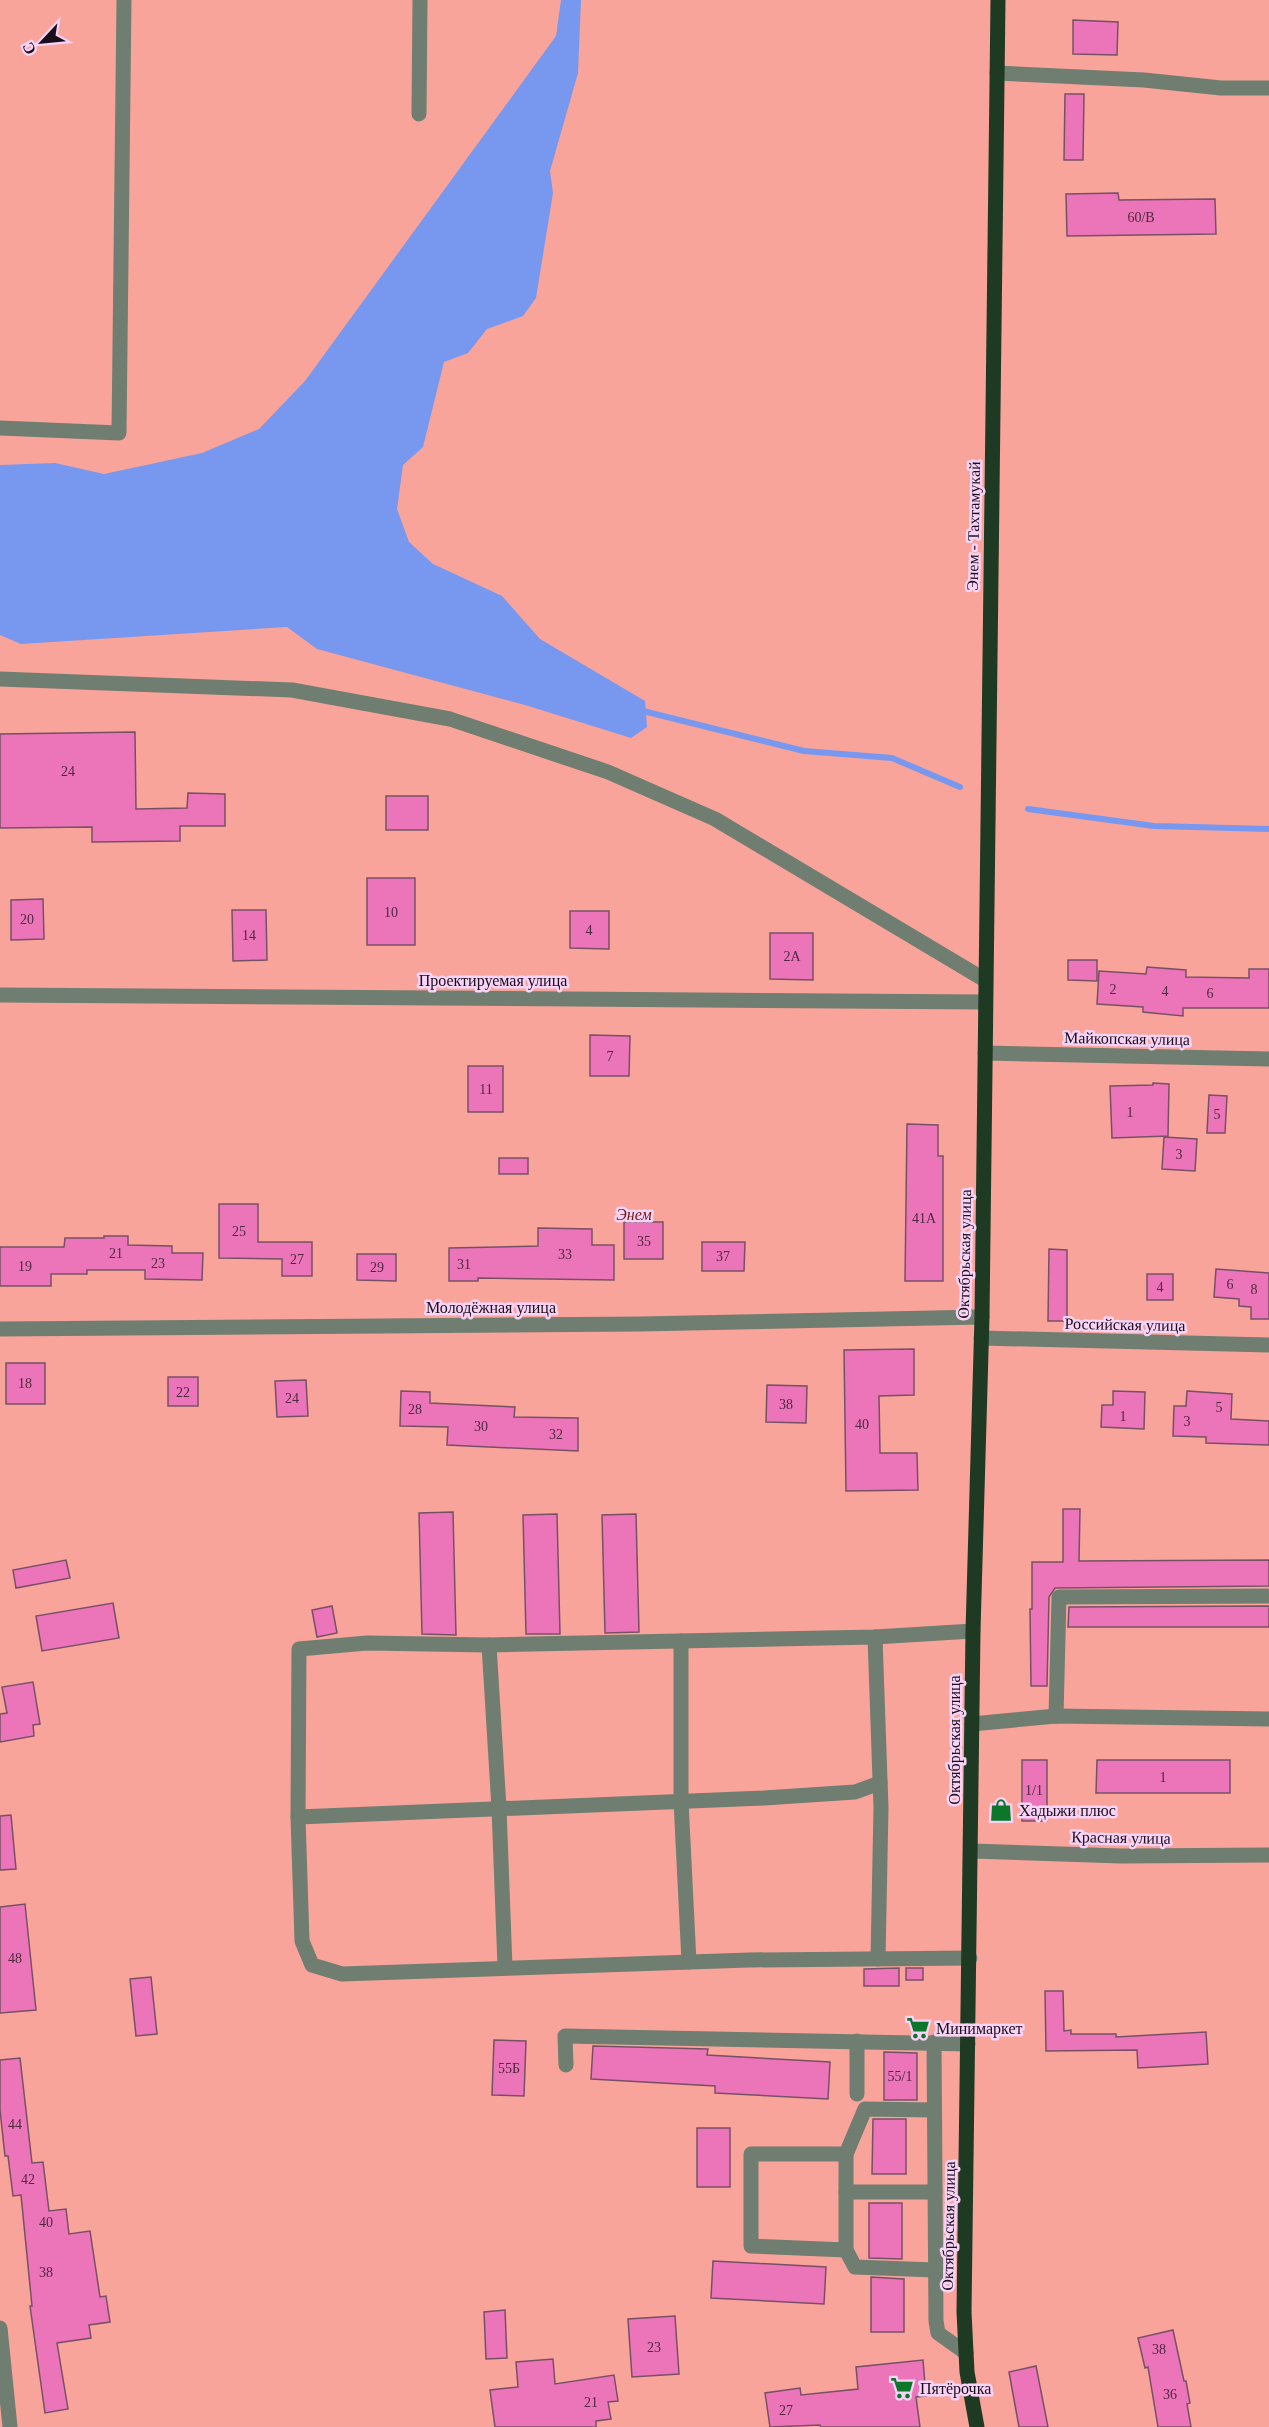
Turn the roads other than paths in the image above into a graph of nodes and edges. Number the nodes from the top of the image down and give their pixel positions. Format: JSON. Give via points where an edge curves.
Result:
{"nodes":[{"id":1,"x":124,"y":0,"type":"edge"},
{"id":2,"x":420,"y":0,"type":"edge"},
{"id":3,"x":998,"y":0,"type":"edge"},
{"id":4,"x":997,"y":73,"type":"junction"},
{"id":5,"x":1269,"y":88,"type":"edge"},
{"id":6,"x":418,"y":114,"type":"dead end"},
{"id":7,"x":0,"y":428,"type":"edge"},
{"id":8,"x":0,"y":679,"type":"edge"},
{"id":9,"x":985,"y":980,"type":"junction"},
{"id":10,"x":0,"y":995,"type":"edge"},
{"id":11,"x":985,"y":1002,"type":"junction"},
{"id":12,"x":985,"y":1053,"type":"junction"},
{"id":13,"x":1269,"y":1059,"type":"edge"},
{"id":14,"x":982,"y":1317,"type":"junction"},
{"id":15,"x":0,"y":1329,"type":"edge"},
{"id":16,"x":981,"y":1338,"type":"junction"},
{"id":17,"x":1269,"y":1345,"type":"edge"},
{"id":18,"x":1269,"y":1596,"type":"edge"},
{"id":19,"x":973,"y":1631,"type":"junction"},
{"id":20,"x":875,"y":1637,"type":"junction"},
{"id":21,"x":681,"y":1641,"type":"junction"},
{"id":22,"x":489,"y":1645,"type":"junction"},
{"id":23,"x":1056,"y":1716,"type":"junction"},
{"id":24,"x":1269,"y":1719,"type":"edge"},
{"id":25,"x":972,"y":1724,"type":"junction"},
{"id":26,"x":880,"y":1784,"type":"junction"},
{"id":27,"x":681,"y":1801,"type":"junction"},
{"id":28,"x":499,"y":1808,"type":"junction"},
{"id":29,"x":298,"y":1817,"type":"junction"},
{"id":30,"x":972,"y":1851,"type":"junction"},
{"id":31,"x":1269,"y":1855,"type":"edge"},
{"id":32,"x":970,"y":1958,"type":"junction"},
{"id":33,"x":878,"y":1959,"type":"junction"},
{"id":34,"x":688,"y":1962,"type":"junction"},
{"id":35,"x":505,"y":1967,"type":"junction"},
{"id":36,"x":857,"y":2041,"type":"junction"},
{"id":37,"x":934,"y":2042,"type":"junction"},
{"id":38,"x":968,"y":2044,"type":"junction"},
{"id":39,"x":566,"y":2065,"type":"dead end"},
{"id":40,"x":857,"y":2094,"type":"dead end"},
{"id":41,"x":934,"y":2110,"type":"junction"},
{"id":42,"x":846,"y":2154,"type":"junction"},
{"id":43,"x":846,"y":2192,"type":"junction"},
{"id":44,"x":935,"y":2192,"type":"junction"},
{"id":45,"x":846,"y":2250,"type":"junction"},
{"id":46,"x":935,"y":2270,"type":"junction"},
{"id":47,"x":0,"y":2328,"type":"edge"},
{"id":48,"x":966,"y":2353,"type":"junction"},
{"id":49,"x":10,"y":2427,"type":"edge"},
{"id":50,"x":977,"y":2427,"type":"edge"}],
"edges":[{"from":1,"to":7,"type":"street","via":[[119,433]]},
{"from":2,"to":6,"type":"street"},
{"from":3,"to":4,"type":"main road","name":"Энем - Тахтамукай"},
{"from":4,"to":5,"type":"street"},
{"from":4,"to":9,"type":"main road","name":"Энем - Тахтамукай"},
{"from":8,"to":9,"type":"street","via":[[292,690],[450,719],[608,772],[715,819]]},
{"from":9,"to":11,"type":"main road","name":"Энем - Тахтамукай"},
{"from":10,"to":11,"type":"street","name":"Проектируемая улица"},
{"from":11,"to":12,"type":"main road","name":"Энем - Тахтамукай"},
{"from":12,"to":13,"type":"street","name":"Майкопская улица"},
{"from":12,"to":14,"type":"main road","name":"Октябрьская улица"},
{"from":14,"to":15,"type":"street","name":"Молодёжная улица"},
{"from":14,"to":16,"type":"main road","name":"Октябрьская улица"},
{"from":16,"to":17,"type":"street","name":"Российская улица"},
{"from":16,"to":19,"type":"main road","name":"Октябрьская улица"},
{"from":18,"to":23,"type":"street","via":[[1059,1597]]},
{"from":19,"to":20,"type":"street"},
{"from":19,"to":25,"type":"main road","name":"Октябрьская улица"},
{"from":20,"to":21,"type":"street"},
{"from":20,"to":26,"type":"street"},
{"from":21,"to":22,"type":"street"},
{"from":21,"to":27,"type":"street"},
{"from":22,"to":28,"type":"street"},
{"from":22,"to":29,"type":"street","via":[[367,1643],[299,1649]]},
{"from":23,"to":24,"type":"street"},
{"from":23,"to":25,"type":"street"},
{"from":25,"to":30,"type":"main road","name":"Октябрьская улица"},
{"from":26,"to":27,"type":"street","via":[[855,1792]]},
{"from":26,"to":33,"type":"street"},
{"from":27,"to":28,"type":"street"},
{"from":27,"to":34,"type":"street"},
{"from":28,"to":29,"type":"street"},
{"from":28,"to":35,"type":"street"},
{"from":29,"to":35,"type":"street","via":[[302,1941],[312,1965],[342,1974]]},
{"from":30,"to":31,"type":"street","name":"Красная улица"},
{"from":30,"to":32,"type":"main road","name":"Октябрьская улица"},
{"from":32,"to":33,"type":"street"},
{"from":32,"to":38,"type":"main road","name":"Октябрьская улица"},
{"from":33,"to":34,"type":"street"},
{"from":34,"to":35,"type":"street"},
{"from":36,"to":37,"type":"street"},
{"from":36,"to":39,"type":"street","via":[[565,2036]]},
{"from":36,"to":40,"type":"street"},
{"from":37,"to":38,"type":"street"},
{"from":37,"to":41,"type":"street"},
{"from":38,"to":48,"type":"main road","name":"Октябрьская улица"},
{"from":41,"to":42,"type":"street","via":[[865,2109]]},
{"from":41,"to":44,"type":"street"},
{"from":42,"to":43,"type":"street"},
{"from":42,"to":45,"type":"street","via":[[751,2154],[751,2246]]},
{"from":43,"to":44,"type":"street"},
{"from":43,"to":45,"type":"street"},
{"from":44,"to":46,"type":"street"},
{"from":45,"to":46,"type":"street","via":[[855,2267]]},
{"from":46,"to":48,"type":"street","via":[[938,2333]]},
{"from":47,"to":49,"type":"street"},
{"from":48,"to":50,"type":"main road","name":"Октябрьская улица"}]}
